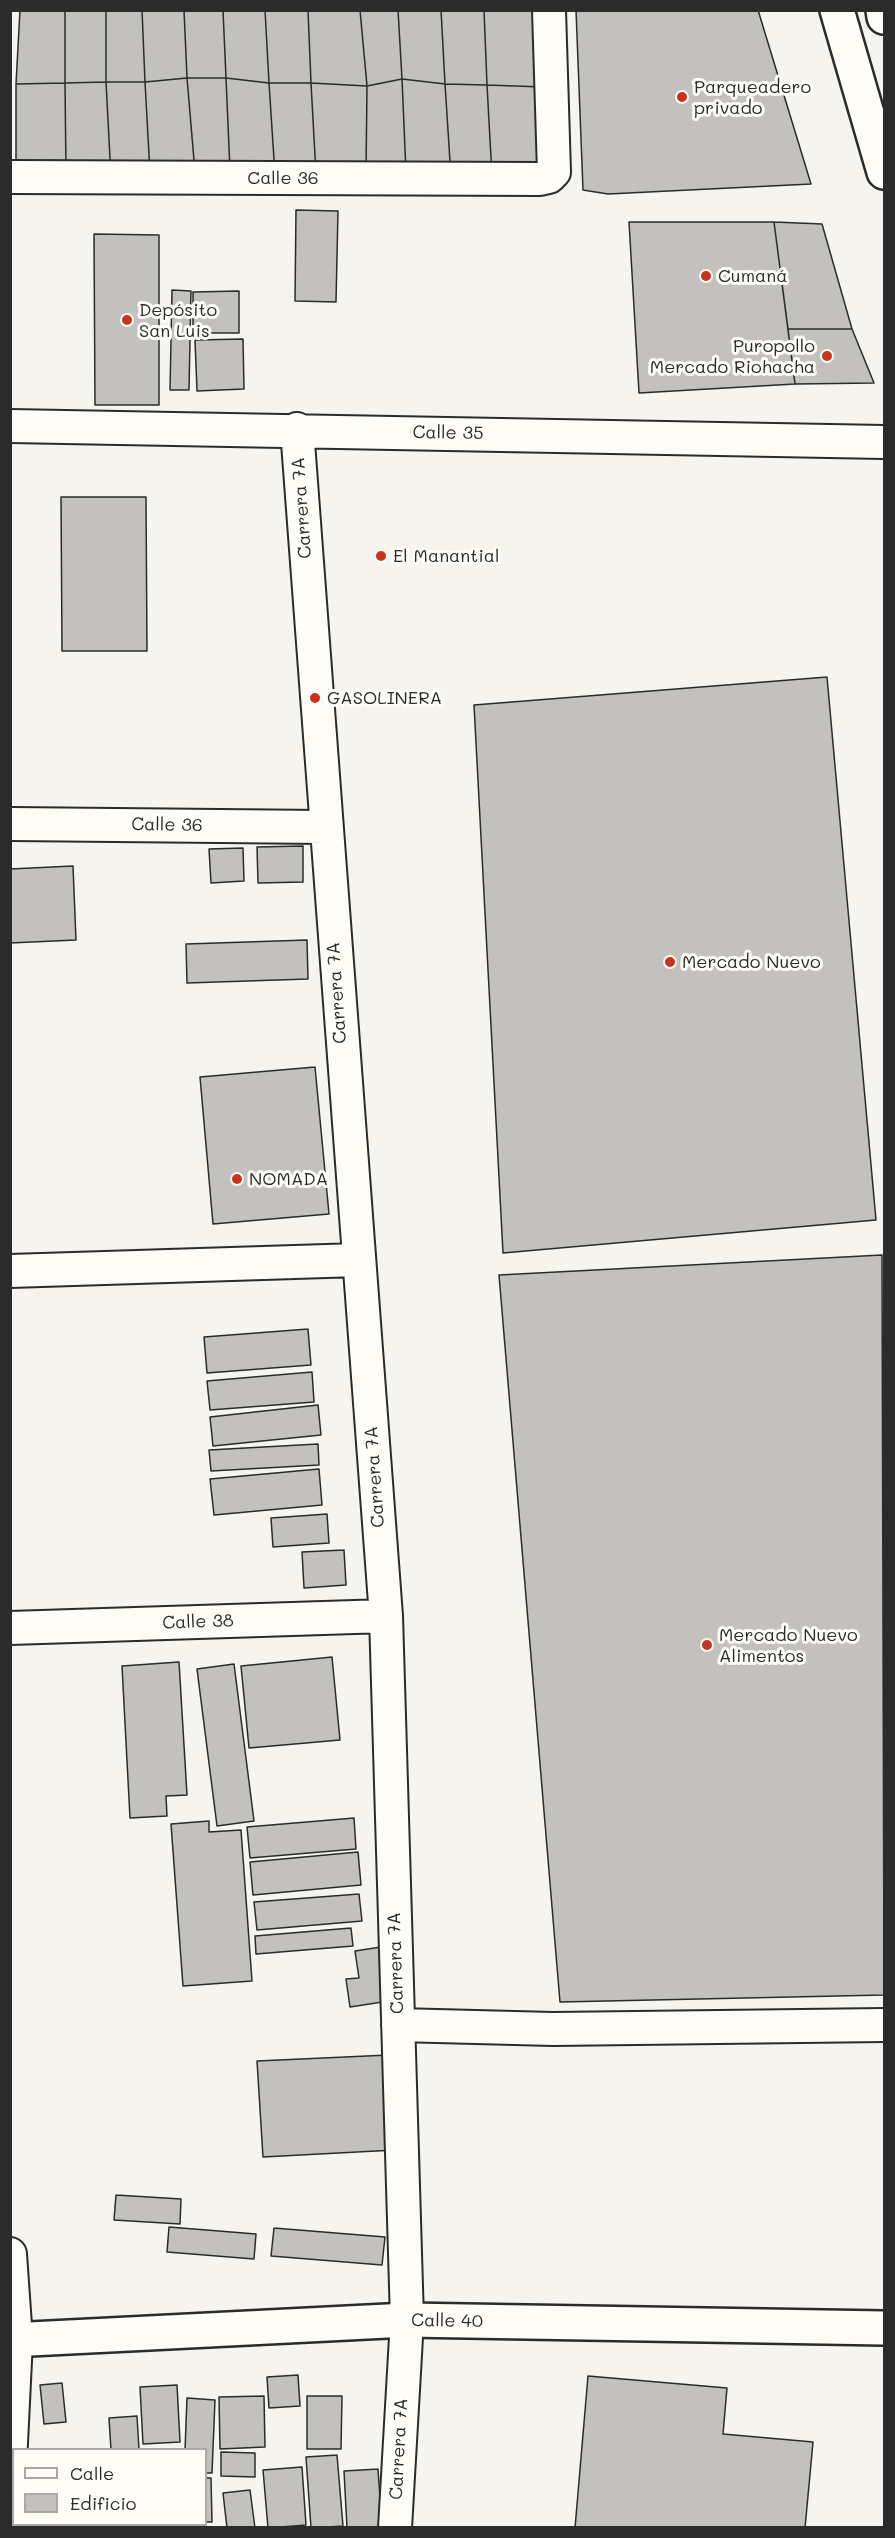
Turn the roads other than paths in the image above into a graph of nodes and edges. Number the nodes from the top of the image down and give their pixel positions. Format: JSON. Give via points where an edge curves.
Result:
{"nodes":[{"id":1,"x":549,"y":10,"type":"edge"},
{"id":2,"x":837,"y":10,"type":"edge"},
{"id":3,"x":883,"y":10,"type":"edge"},
{"id":4,"x":885,"y":17,"type":"edge"},
{"id":5,"x":885,"y":172,"type":"edge"},
{"id":6,"x":10,"y":177,"type":"edge"},
{"id":7,"x":10,"y":426,"type":"edge"},
{"id":8,"x":297,"y":429,"type":"junction"},
{"id":9,"x":885,"y":442,"type":"edge"},
{"id":10,"x":10,"y":824,"type":"edge"},
{"id":11,"x":324,"y":827,"type":"junction"},
{"id":12,"x":358,"y":1260,"type":"junction"},
{"id":13,"x":10,"y":1271,"type":"edge"},
{"id":14,"x":386,"y":1616,"type":"junction"},
{"id":15,"x":10,"y":1628,"type":"edge"},
{"id":16,"x":398,"y":2025,"type":"junction"},
{"id":17,"x":885,"y":2025,"type":"edge"},
{"id":18,"x":10,"y":2254,"type":"edge"},
{"id":19,"x":407,"y":2320,"type":"junction"},
{"id":20,"x":885,"y":2328,"type":"edge"},
{"id":21,"x":13,"y":2340,"type":"edge"},
{"id":22,"x":10,"y":2463,"type":"edge"},
{"id":23,"x":395,"y":2528,"type":"edge"}],
"edges":[{"from":1,"to":6,"type":"street","name":"Calle 36","via":[[554,172],[549,177]]},
{"from":2,"to":5,"type":"street"},
{"from":3,"to":4,"type":"street"},
{"from":7,"to":8,"type":"street","name":"Calle 35"},
{"from":8,"to":9,"type":"street","name":"Calle 35"},
{"from":8,"to":11,"type":"street","name":"Carrera 7A"},
{"from":10,"to":11,"type":"street","name":"Calle 36"},
{"from":11,"to":12,"type":"street","name":"Carrera 7A"},
{"from":12,"to":13,"type":"street"},
{"from":12,"to":14,"type":"street","name":"Carrera 7A"},
{"from":14,"to":15,"type":"street","name":"Calle 38"},
{"from":14,"to":16,"type":"street","name":"Carrera 7A"},
{"from":16,"to":17,"type":"street","via":[[553,2029]]},
{"from":16,"to":19,"type":"street","name":"Carrera 7A"},
{"from":18,"to":21,"type":"street"},
{"from":19,"to":20,"type":"street","name":"Calle 40"},
{"from":19,"to":21,"type":"street","name":"Calle 40"},
{"from":19,"to":23,"type":"street","name":"Carrera 7A"},
{"from":21,"to":22,"type":"street"}]}
